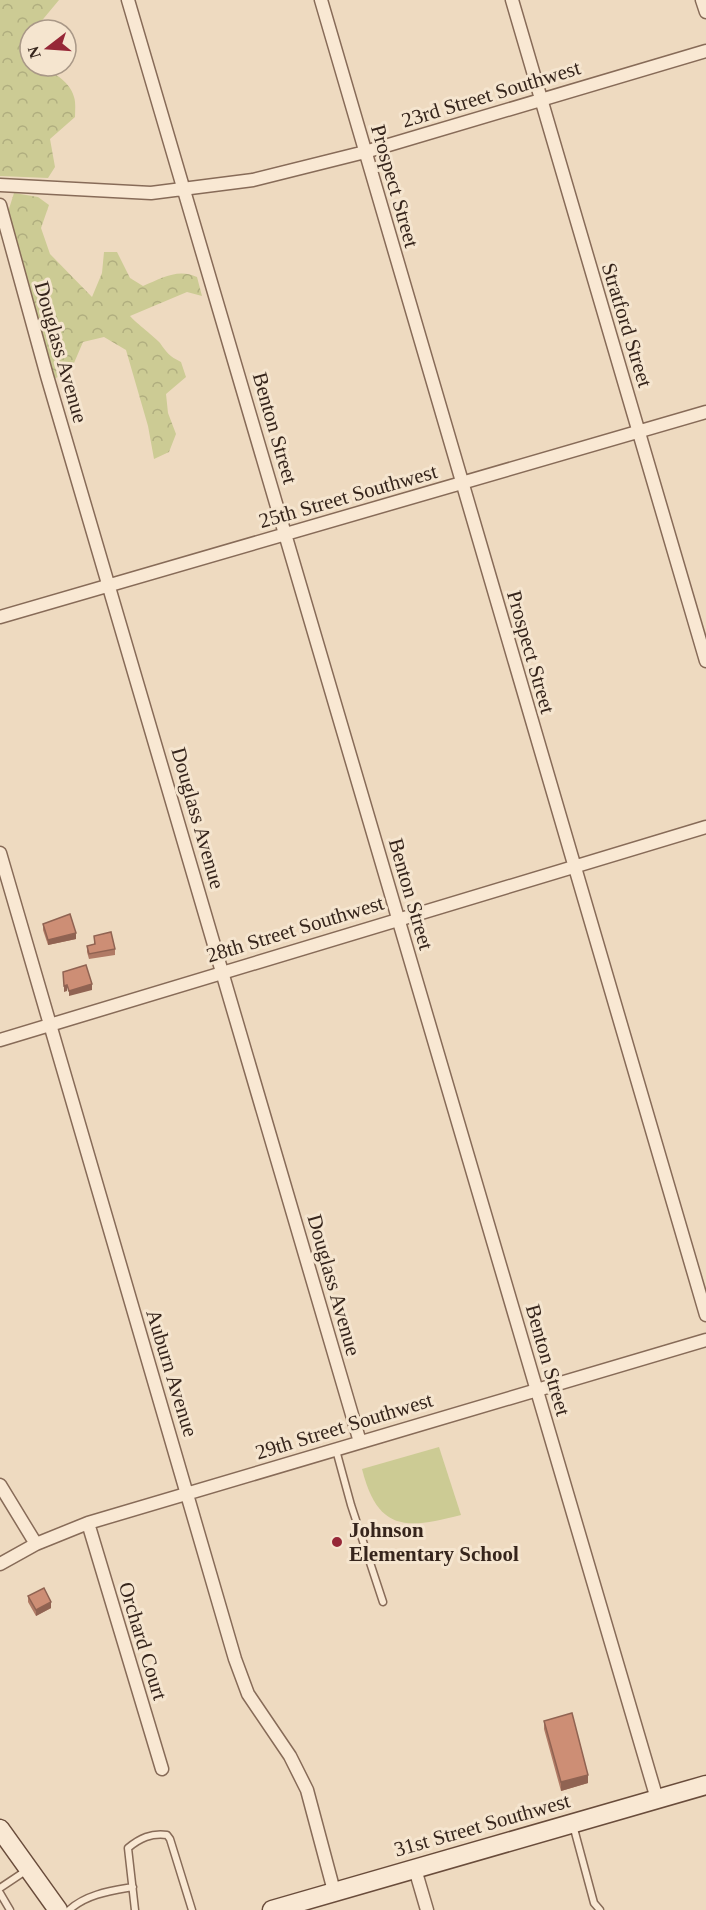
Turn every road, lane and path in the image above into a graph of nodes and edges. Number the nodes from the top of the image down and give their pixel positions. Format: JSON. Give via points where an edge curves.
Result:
{"nodes":[{"id":1,"x":128,"y":0,"type":"edge"},
{"id":2,"x":321,"y":0,"type":"edge"},
{"id":3,"x":512,"y":0,"type":"edge"},
{"id":4,"x":702,"y":0,"type":"edge"},
{"id":5,"x":706,"y":12,"type":"edge"},
{"id":6,"x":706,"y":51,"type":"edge"},
{"id":7,"x":541,"y":100,"type":"junction"},
{"id":8,"x":365,"y":152,"type":"junction"},
{"id":9,"x":0,"y":184,"type":"edge"},
{"id":10,"x":184,"y":190,"type":"junction"},
{"id":11,"x":0,"y":205,"type":"edge"},
{"id":12,"x":706,"y":412,"type":"edge"},
{"id":13,"x":639,"y":432,"type":"junction"},
{"id":14,"x":461,"y":484,"type":"junction"},
{"id":15,"x":286,"y":534,"type":"junction"},
{"id":16,"x":109,"y":586,"type":"junction"},
{"id":17,"x":0,"y":617,"type":"edge"},
{"id":18,"x":706,"y":661,"type":"edge"},
{"id":19,"x":706,"y":827,"type":"edge"},
{"id":20,"x":0,"y":853,"type":"edge"},
{"id":21,"x":574,"y":866,"type":"junction"},
{"id":22,"x":398,"y":918,"type":"junction"},
{"id":23,"x":222,"y":972,"type":"junction"},
{"id":24,"x":51,"y":1024,"type":"junction"},
{"id":25,"x":0,"y":1040,"type":"edge"},
{"id":26,"x":706,"y":1315,"type":"edge"},
{"id":27,"x":706,"y":1340,"type":"edge"},
{"id":28,"x":536,"y":1390,"type":"junction"},
{"id":29,"x":360,"y":1442,"type":"junction"},
{"id":30,"x":336,"y":1449,"type":"junction"},
{"id":31,"x":0,"y":1485,"type":"edge"},
{"id":32,"x":187,"y":1493,"type":"junction"},
{"id":33,"x":88,"y":1523,"type":"junction"},
{"id":34,"x":36,"y":1544,"type":"junction"},
{"id":35,"x":0,"y":1564,"type":"edge"},
{"id":36,"x":384,"y":1602,"type":"dead end"},
{"id":37,"x":162,"y":1769,"type":"dead end"},
{"id":38,"x":706,"y":1785,"type":"edge"},
{"id":39,"x":657,"y":1799,"type":"junction"},
{"id":40,"x":573,"y":1823,"type":"junction"},
{"id":41,"x":0,"y":1829,"type":"edge"},
{"id":42,"x":415,"y":1869,"type":"junction"},
{"id":43,"x":27,"y":1870,"type":"junction"},
{"id":44,"x":133,"y":1887,"type":"junction"},
{"id":45,"x":0,"y":1888,"type":"edge"},
{"id":46,"x":334,"y":1891,"type":"junction"},
{"id":47,"x":0,"y":1893,"type":"edge"},
{"id":48,"x":10,"y":1910,"type":"edge"},
{"id":49,"x":58,"y":1910,"type":"edge"},
{"id":50,"x":69,"y":1910,"type":"edge"},
{"id":51,"x":135,"y":1910,"type":"edge"},
{"id":52,"x":192,"y":1910,"type":"edge"},
{"id":53,"x":272,"y":1910,"type":"edge"},
{"id":54,"x":427,"y":1910,"type":"edge"},
{"id":55,"x":600,"y":1910,"type":"edge"}],
"edges":[{"from":1,"to":10,"type":"street","name":"Benton Street"},
{"from":2,"to":8,"type":"street","name":"Prospect Street"},
{"from":3,"to":7,"type":"street","name":"Stratford Street"},
{"from":4,"to":5,"type":"street"},
{"from":6,"to":7,"type":"street","name":"23rd Street Southwest"},
{"from":7,"to":8,"type":"street","name":"23rd Street Southwest"},
{"from":7,"to":13,"type":"street","name":"Stratford Street"},
{"from":8,"to":10,"type":"street","name":"23rd Street Southwest","via":[[275,176]]},
{"from":8,"to":14,"type":"street","name":"Prospect Street"},
{"from":9,"to":10,"type":"street","name":"23rd Street Southwest","via":[[113,192]]},
{"from":10,"to":15,"type":"street","name":"Benton Street"},
{"from":11,"to":16,"type":"street","name":"Douglass Avenue"},
{"from":12,"to":13,"type":"street","name":"25th Street Southwest"},
{"from":13,"to":14,"type":"street","name":"25th Street Southwest"},
{"from":13,"to":18,"type":"street","name":"Stratford Street"},
{"from":14,"to":15,"type":"street","name":"25th Street Southwest"},
{"from":14,"to":21,"type":"street","name":"Prospect Street"},
{"from":15,"to":16,"type":"street","name":"25th Street Southwest"},
{"from":15,"to":22,"type":"street","name":"Benton Street"},
{"from":16,"to":17,"type":"street","name":"25th Street Southwest"},
{"from":16,"to":23,"type":"street","name":"Douglass Avenue"},
{"from":19,"to":21,"type":"street","name":"28th Street Southwest"},
{"from":20,"to":24,"type":"street","name":"Auburn Avenue"},
{"from":21,"to":22,"type":"street","name":"28th Street Southwest"},
{"from":21,"to":26,"type":"street","name":"Prospect Street"},
{"from":22,"to":23,"type":"street","name":"28th Street Southwest"},
{"from":22,"to":28,"type":"street","name":"Benton Street"},
{"from":23,"to":24,"type":"street","name":"28th Street Southwest"},
{"from":23,"to":29,"type":"street","name":"Douglass Avenue"},
{"from":24,"to":25,"type":"street","name":"28th Street Southwest"},
{"from":24,"to":32,"type":"street","name":"Auburn Avenue"},
{"from":27,"to":28,"type":"street","name":"29th Street Southwest"},
{"from":28,"to":29,"type":"street","name":"29th Street Southwest"},
{"from":28,"to":39,"type":"street","name":"Benton Street"},
{"from":29,"to":30,"type":"street","name":"29th Street Southwest"},
{"from":30,"to":32,"type":"street","name":"29th Street Southwest"},
{"from":30,"to":36,"type":"lane"},
{"from":31,"to":34,"type":"street"},
{"from":32,"to":33,"type":"street","name":"29th Street Southwest"},
{"from":32,"to":46,"type":"street","name":"Auburn Avenue","via":[[243,1682],[307,1790]]},
{"from":33,"to":34,"type":"street","name":"29th Street Southwest"},
{"from":33,"to":37,"type":"street","name":"Orchard Court"},
{"from":34,"to":35,"type":"street","name":"29th Street Southwest"},
{"from":38,"to":39,"type":"main road","name":"31st Street Southwest"},
{"from":39,"to":40,"type":"main road","name":"31st Street Southwest"},
{"from":40,"to":42,"type":"main road","name":"31st Street Southwest"},
{"from":40,"to":55,"type":"lane","via":[[594,1903]]},
{"from":41,"to":43,"type":"main road"},
{"from":42,"to":46,"type":"main road","name":"31st Street Southwest"},
{"from":42,"to":54,"type":"street"},
{"from":43,"to":45,"type":"lane"},
{"from":43,"to":49,"type":"main road"},
{"from":44,"to":50,"type":"lane","via":[[102,1893]]},
{"from":44,"to":51,"type":"lane"},
{"from":44,"to":52,"type":"lane","via":[[128,1848],[148,1836],[167,1835]]},
{"from":46,"to":53,"type":"main road","name":"31st Street Southwest"},
{"from":47,"to":48,"type":"lane"}]}
